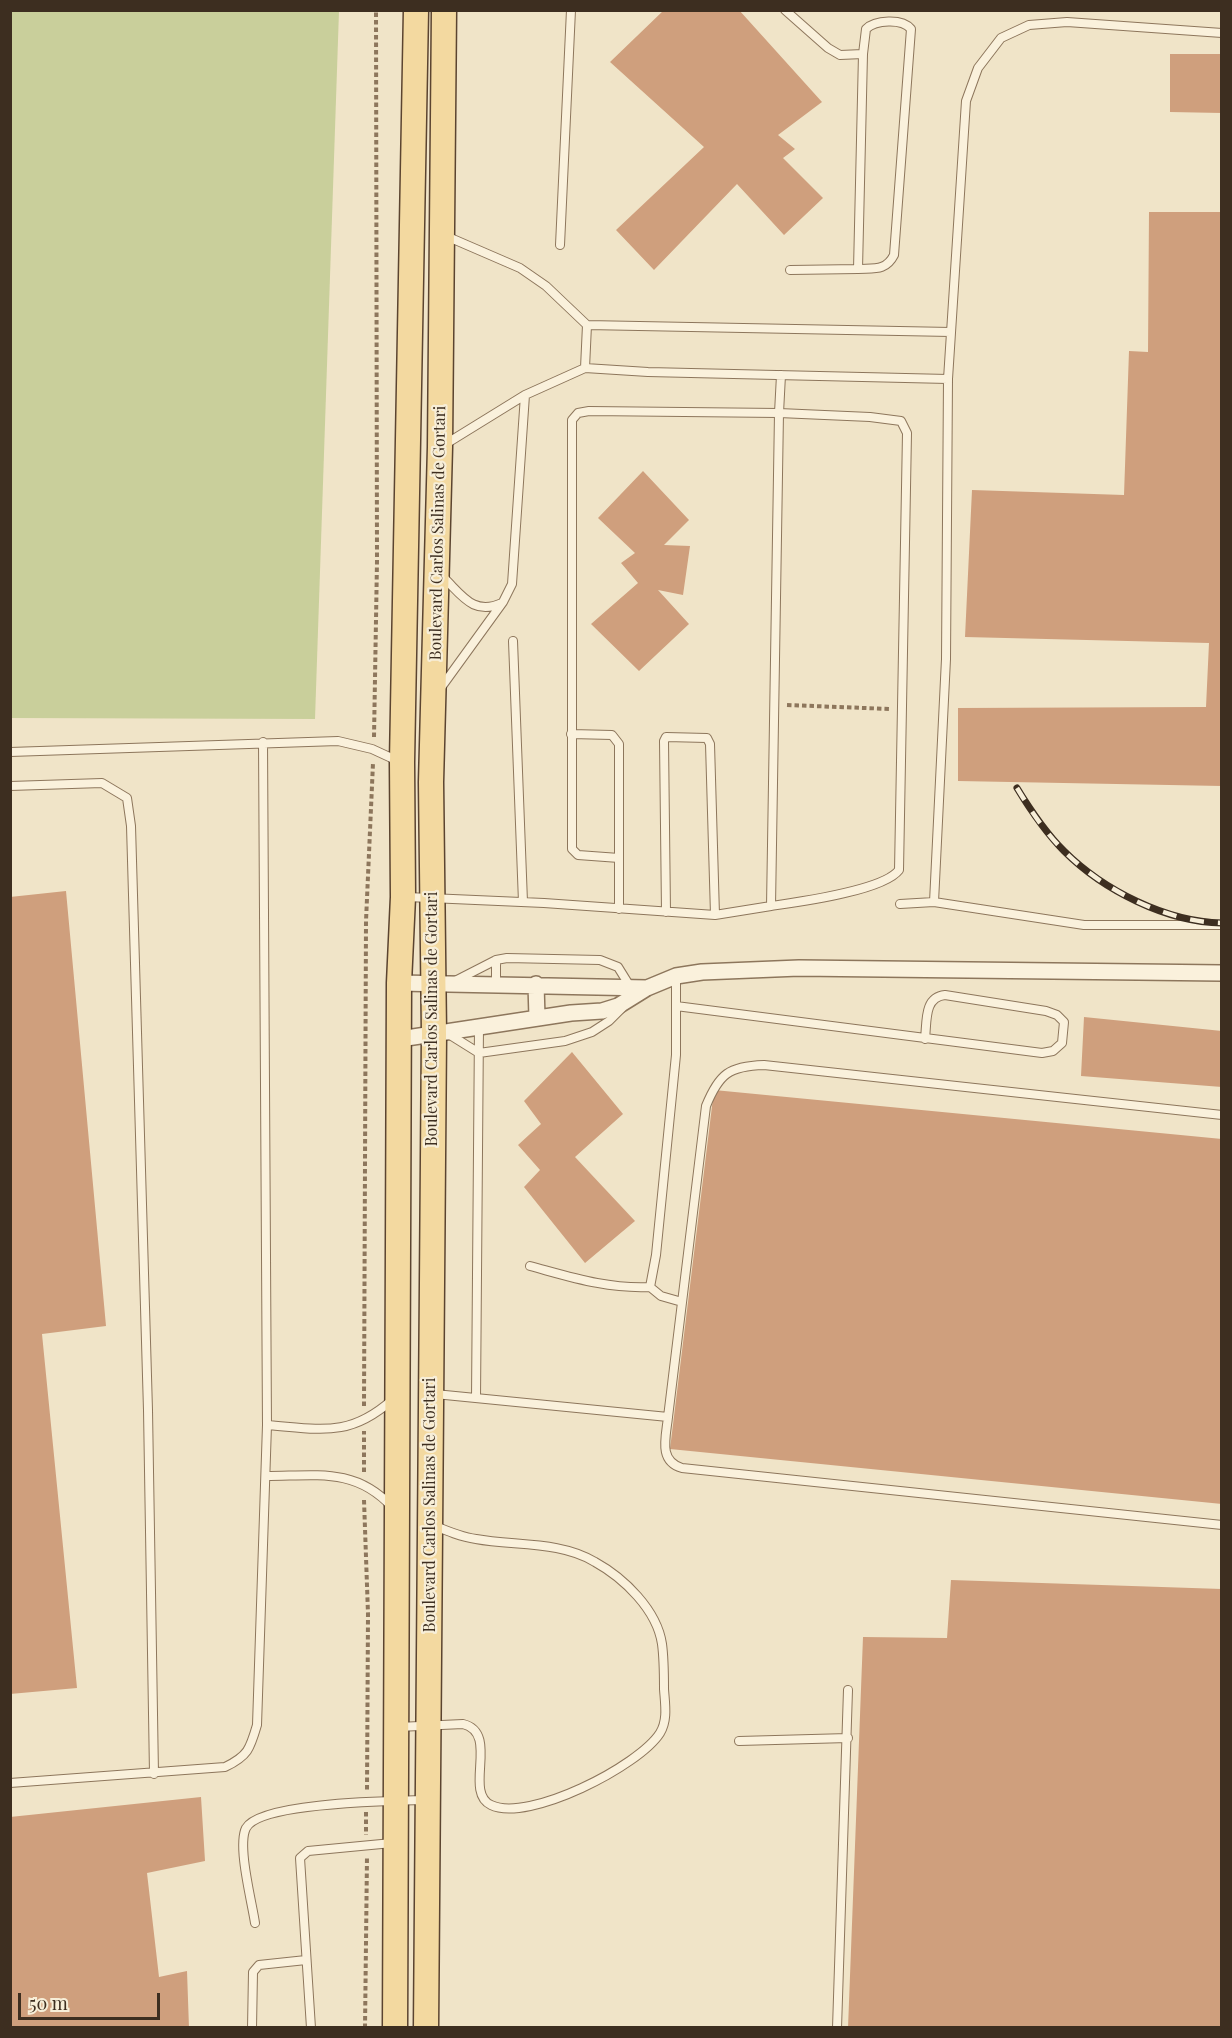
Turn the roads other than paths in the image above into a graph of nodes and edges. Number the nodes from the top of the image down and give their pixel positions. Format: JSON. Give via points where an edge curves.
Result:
{"nodes":[{"id":1,"x":416,"y":10,"type":"edge"},
{"id":2,"x":444,"y":10,"type":"edge"},
{"id":3,"x":571,"y":10,"type":"edge"},
{"id":4,"x":785,"y":10,"type":"edge"},
{"id":5,"x":1221,"y":33,"type":"edge"},
{"id":6,"x":863,"y":54,"type":"junction"},
{"id":7,"x":443,"y":235,"type":"junction"},
{"id":8,"x":560,"y":245,"type":"dead end"},
{"id":9,"x":858,"y":269,"type":"junction"},
{"id":10,"x":790,"y":270,"type":"dead end"},
{"id":11,"x":587,"y":326,"type":"junction"},
{"id":12,"x":951,"y":332,"type":"junction"},
{"id":13,"x":585,"y":368,"type":"junction"},
{"id":14,"x":782,"y":375,"type":"junction"},
{"id":15,"x":948,"y":379,"type":"junction"},
{"id":16,"x":525,"y":395,"type":"junction"},
{"id":17,"x":779,"y":414,"type":"junction"},
{"id":18,"x":440,"y":447,"type":"junction"},
{"id":19,"x":437,"y":571,"type":"junction"},
{"id":20,"x":503,"y":602,"type":"junction"},
{"id":21,"x":513,"y":641,"type":"dead end"},
{"id":22,"x":434,"y":696,"type":"junction"},
{"id":23,"x":571,"y":734,"type":"junction"},
{"id":24,"x":263,"y":742,"type":"junction"},
{"id":25,"x":10,"y":752,"type":"edge"},
{"id":26,"x":402,"y":762,"type":"junction"},
{"id":27,"x":10,"y":786,"type":"edge"},
{"id":28,"x":619,"y":858,"type":"junction"},
{"id":29,"x":403,"y":897,"type":"junction"},
{"id":30,"x":433,"y":898,"type":"junction"},
{"id":31,"x":523,"y":902,"type":"junction"},
{"id":32,"x":934,"y":902,"type":"junction"},
{"id":33,"x":900,"y":904,"type":"dead end"},
{"id":34,"x":771,"y":906,"type":"junction"},
{"id":35,"x":619,"y":909,"type":"junction"},
{"id":36,"x":666,"y":912,"type":"junction"},
{"id":37,"x":715,"y":915,"type":"junction"},
{"id":38,"x":1221,"y":925,"type":"edge"},
{"id":39,"x":496,"y":960,"type":"junction"},
{"id":40,"x":1221,"y":973,"type":"edge"},
{"id":41,"x":676,"y":976,"type":"junction"},
{"id":42,"x":443,"y":982,"type":"junction"},
{"id":43,"x":399,"y":983,"type":"junction"},
{"id":44,"x":496,"y":983,"type":"junction"},
{"id":45,"x":536,"y":984,"type":"junction"},
{"id":46,"x":631,"y":993,"type":"junction"},
{"id":47,"x":676,"y":1006,"type":"junction"},
{"id":48,"x":537,"y":1018,"type":"junction"},
{"id":49,"x":479,"y":1027,"type":"junction"},
{"id":50,"x":440,"y":1033,"type":"junction"},
{"id":51,"x":925,"y":1038,"type":"junction"},
{"id":52,"x":400,"y":1039,"type":"junction"},
{"id":53,"x":479,"y":1053,"type":"junction"},
{"id":54,"x":1221,"y":1115,"type":"edge"},
{"id":55,"x":530,"y":1266,"type":"dead end"},
{"id":56,"x":650,"y":1287,"type":"junction"},
{"id":57,"x":682,"y":1302,"type":"junction"},
{"id":58,"x":430,"y":1393,"type":"junction"},
{"id":59,"x":398,"y":1395,"type":"junction"},
{"id":60,"x":476,"y":1398,"type":"junction"},
{"id":61,"x":668,"y":1417,"type":"junction"},
{"id":62,"x":267,"y":1425,"type":"junction"},
{"id":63,"x":266,"y":1476,"type":"junction"},
{"id":64,"x":398,"y":1513,"type":"junction"},
{"id":65,"x":432,"y":1524,"type":"junction"},
{"id":66,"x":1221,"y":1525,"type":"edge"},
{"id":67,"x":848,"y":1690,"type":"dead end"},
{"id":68,"x":429,"y":1725,"type":"junction"},
{"id":69,"x":398,"y":1727,"type":"junction"},
{"id":70,"x":848,"y":1738,"type":"junction"},
{"id":71,"x":739,"y":1742,"type":"dead end"},
{"id":72,"x":154,"y":1774,"type":"junction"},
{"id":73,"x":10,"y":1783,"type":"edge"},
{"id":74,"x":428,"y":1800,"type":"junction"},
{"id":75,"x":397,"y":1801,"type":"junction"},
{"id":76,"x":396,"y":1843,"type":"junction"},
{"id":77,"x":255,"y":1923,"type":"dead end"},
{"id":78,"x":306,"y":1960,"type":"junction"},
{"id":79,"x":252,"y":2028,"type":"edge"},
{"id":80,"x":311,"y":2028,"type":"edge"},
{"id":81,"x":395,"y":2028,"type":"edge"},
{"id":82,"x":426,"y":2028,"type":"edge"},
{"id":83,"x":837,"y":2028,"type":"edge"}],
"edges":[{"from":1,"to":26,"type":"main road","name":"Boulevard Carlos Salinas de Gortari"},
{"from":2,"to":7,"type":"main road","name":"Boulevard Carlos Salinas de Gortari"},
{"from":3,"to":8,"type":"lane"},
{"from":4,"to":6,"type":"lane","via":[[834,52]]},
{"from":5,"to":12,"type":"lane","via":[[1067,22],[1029,25],[1002,38],[978,68],[966,101]]},
{"from":6,"to":9,"type":"lane"},
{"from":6,"to":9,"type":"lane","via":[[866,29],[877,21],[905,24],[911,29],[894,255],[883,268]]},
{"from":7,"to":11,"type":"lane","via":[[520,268],[546,286]]},
{"from":7,"to":18,"type":"main road","name":"Boulevard Carlos Salinas de Gortari"},
{"from":9,"to":10,"type":"lane"},
{"from":11,"to":12,"type":"lane"},
{"from":11,"to":13,"type":"lane"},
{"from":12,"to":15,"type":"lane"},
{"from":13,"to":14,"type":"lane"},
{"from":13,"to":16,"type":"lane"},
{"from":14,"to":15,"type":"lane"},
{"from":14,"to":17,"type":"lane"},
{"from":15,"to":32,"type":"lane","via":[[946,659]]},
{"from":16,"to":18,"type":"lane"},
{"from":16,"to":20,"type":"lane","via":[[515,558],[512,584]]},
{"from":17,"to":23,"type":"lane","via":[[584,411],[572,420]]},
{"from":17,"to":34,"type":"lane"},
{"from":17,"to":34,"type":"lane","via":[[895,419],[905,426],[907,433],[899,870],[894,876],[864,887]]},
{"from":18,"to":19,"type":"main road","name":"Boulevard Carlos Salinas de Gortari"},
{"from":19,"to":20,"type":"lane","via":[[475,606],[492,608]]},
{"from":19,"to":22,"type":"main road","name":"Boulevard Carlos Salinas de Gortari"},
{"from":20,"to":22,"type":"lane"},
{"from":21,"to":31,"type":"lane"},
{"from":22,"to":30,"type":"main road","name":"Boulevard Carlos Salinas de Gortari"},
{"from":23,"to":28,"type":"lane","via":[[573,852]]},
{"from":23,"to":28,"type":"lane","via":[[608,734],[618,739]]},
{"from":24,"to":25,"type":"lane"},
{"from":24,"to":26,"type":"lane","via":[[338,741]]},
{"from":24,"to":62,"type":"lane"},
{"from":26,"to":29,"type":"main road","name":"Boulevard Carlos Salinas de Gortari"},
{"from":27,"to":72,"type":"lane","via":[[102,783],[127,798],[131,826],[148,1421]]},
{"from":28,"to":35,"type":"lane"},
{"from":29,"to":30,"type":"lane"},
{"from":29,"to":43,"type":"main road","name":"Boulevard Carlos Salinas de Gortari"},
{"from":30,"to":31,"type":"lane"},
{"from":30,"to":42,"type":"main road","name":"Boulevard Carlos Salinas de Gortari"},
{"from":31,"to":35,"type":"lane"},
{"from":32,"to":33,"type":"lane"},
{"from":32,"to":38,"type":"lane","via":[[1084,925]]},
{"from":34,"to":37,"type":"lane"},
{"from":35,"to":36,"type":"lane"},
{"from":36,"to":37,"type":"lane"},
{"from":36,"to":37,"type":"lane","via":[[664,741],[666,737],[701,737],[710,744]]},
{"from":39,"to":42,"type":"lane"},
{"from":39,"to":44,"type":"lane"},
{"from":39,"to":46,"type":"lane","via":[[600,960],[618,967]]},
{"from":40,"to":41,"type":"street","via":[[799,968]]},
{"from":41,"to":46,"type":"street"},
{"from":41,"to":47,"type":"lane"},
{"from":42,"to":43,"type":"street"},
{"from":42,"to":44,"type":"street"},
{"from":42,"to":50,"type":"main road","name":"Boulevard Carlos Salinas de Gortari"},
{"from":43,"to":52,"type":"main road","name":"Boulevard Carlos Salinas de Gortari"},
{"from":44,"to":45,"type":"street"},
{"from":45,"to":46,"type":"street"},
{"from":45,"to":48,"type":"street"},
{"from":46,"to":48,"type":"street","via":[[602,1011]]},
{"from":46,"to":53,"type":"lane","via":[[609,1021],[592,1032],[565,1041]]},
{"from":47,"to":51,"type":"lane"},
{"from":47,"to":56,"type":"lane","via":[[676,1055]]},
{"from":48,"to":49,"type":"street"},
{"from":49,"to":50,"type":"street"},
{"from":49,"to":53,"type":"lane"},
{"from":50,"to":52,"type":"street"},
{"from":50,"to":53,"type":"lane"},
{"from":50,"to":58,"type":"main road","name":"Boulevard Carlos Salinas de Gortari"},
{"from":51,"to":51,"type":"lane","via":[[1042,1053],[1053,1051],[1062,1043],[1064,1022],[1046,1011],[945,995],[932,1001]]},
{"from":52,"to":59,"type":"main road","name":"Boulevard Carlos Salinas de Gortari"},
{"from":53,"to":60,"type":"lane"},
{"from":54,"to":57,"type":"lane","via":[[764,1065],[727,1072],[714,1086],[706,1106]]},
{"from":55,"to":56,"type":"lane","via":[[598,1285]]},
{"from":56,"to":57,"type":"lane","via":[[662,1296]]},
{"from":57,"to":61,"type":"lane"},
{"from":58,"to":60,"type":"lane"},
{"from":58,"to":65,"type":"main road","name":"Boulevard Carlos Salinas de Gortari"},
{"from":59,"to":62,"type":"lane","via":[[364,1420],[337,1430]]},
{"from":59,"to":64,"type":"main road","name":"Boulevard Carlos Salinas de Gortari"},
{"from":60,"to":61,"type":"lane"},
{"from":61,"to":66,"type":"lane","via":[[664,1446],[667,1459],[682,1468]]},
{"from":62,"to":63,"type":"lane"},
{"from":63,"to":64,"type":"lane","via":[[334,1475],[364,1484]]},
{"from":63,"to":72,"type":"lane","via":[[257,1725],[250,1747],[242,1759],[225,1767]]},
{"from":64,"to":69,"type":"main road","name":"Boulevard Carlos Salinas de Gortari"},
{"from":65,"to":68,"type":"main road","name":"Boulevard Carlos Salinas de Gortari"},
{"from":65,"to":68,"type":"lane","via":[[475,1539],[576,1553],[611,1573],[637,1596],[656,1622],[662,1643],[666,1715],[661,1732],[649,1746],[618,1770],[590,1786],[534,1805],[504,1808],[484,1800],[480,1738],[476,1730],[463,1724]]},
{"from":67,"to":70,"type":"lane"},
{"from":68,"to":69,"type":"lane"},
{"from":68,"to":74,"type":"main road","name":"Boulevard Carlos Salinas de Gortari"},
{"from":69,"to":75,"type":"main road","name":"Boulevard Carlos Salinas de Gortari"},
{"from":70,"to":71,"type":"lane"},
{"from":70,"to":83,"type":"lane"},
{"from":72,"to":73,"type":"lane"},
{"from":74,"to":75,"type":"lane"},
{"from":74,"to":82,"type":"main road","name":"Boulevard Carlos Salinas de Gortari"},
{"from":75,"to":76,"type":"main road","name":"Boulevard Carlos Salinas de Gortari"},
{"from":75,"to":77,"type":"lane","via":[[302,1808],[251,1822],[243,1844]]},
{"from":76,"to":78,"type":"lane","via":[[308,1851],[300,1858]]},
{"from":76,"to":81,"type":"main road","name":"Boulevard Carlos Salinas de Gortari"},
{"from":78,"to":79,"type":"lane","via":[[259,1965],[253,1972]]},
{"from":78,"to":80,"type":"lane"}]}
